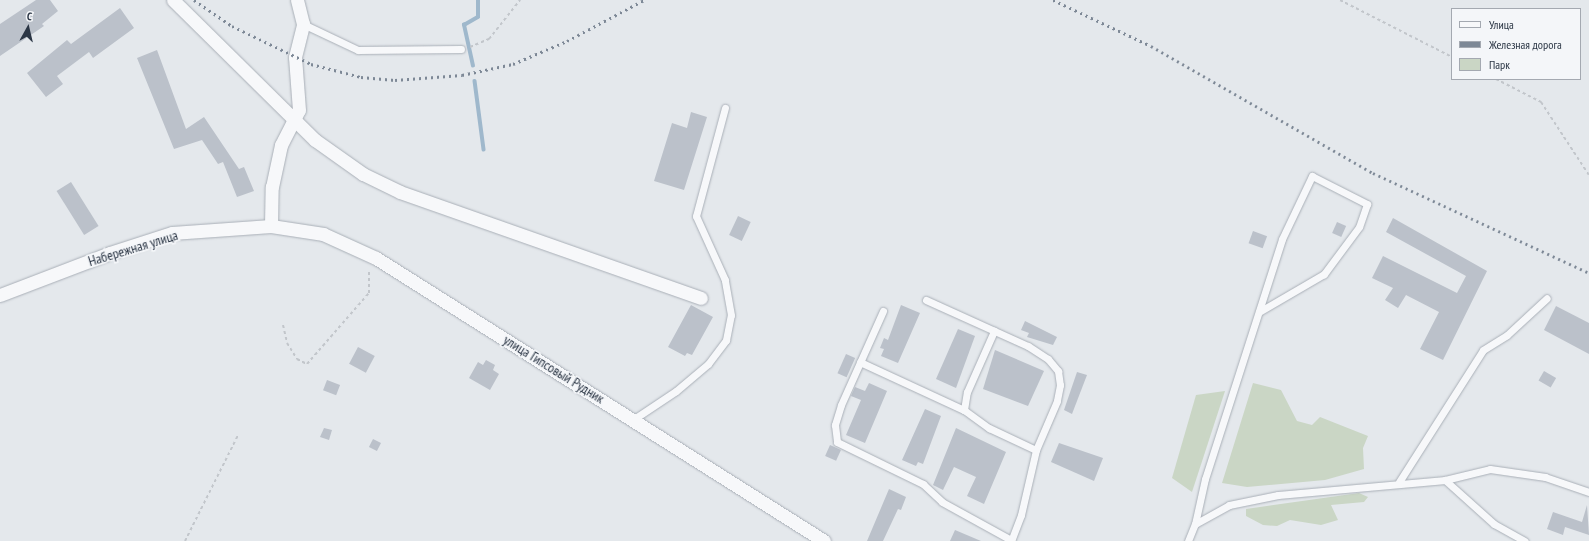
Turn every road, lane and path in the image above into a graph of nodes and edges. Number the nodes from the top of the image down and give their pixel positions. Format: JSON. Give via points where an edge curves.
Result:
{"nodes":[{"id":1,"x":173,"y":0,"type":"edge"},
{"id":2,"x":297,"y":0,"type":"edge"},
{"id":3,"x":520,"y":0,"type":"edge"},
{"id":4,"x":1340,"y":0,"type":"edge"},
{"id":5,"x":303,"y":24,"type":"junction"},
{"id":6,"x":461,"y":50,"type":"joint"},
{"id":7,"x":1451,"y":56,"type":"edge"},
{"id":8,"x":1498,"y":80,"type":"edge"},
{"id":9,"x":726,"y":108,"type":"dead end"},
{"id":10,"x":296,"y":122,"type":"junction"},
{"id":11,"x":1589,"y":175,"type":"edge"},
{"id":12,"x":271,"y":226,"type":"junction"},
{"id":13,"x":364,"y":252,"type":"junction"},
{"id":14,"x":0,"y":295,"type":"edge"},
{"id":15,"x":701,"y":298,"type":"dead end"},
{"id":16,"x":1547,"y":298,"type":"dead end"},
{"id":17,"x":926,"y":300,"type":"dead end"},
{"id":18,"x":883,"y":311,"type":"dead end"},
{"id":19,"x":1259,"y":312,"type":"junction"},
{"id":20,"x":283,"y":325,"type":"dead end"},
{"id":21,"x":994,"y":331,"type":"junction"},
{"id":22,"x":860,"y":362,"type":"junction"},
{"id":23,"x":964,"y":410,"type":"junction"},
{"id":24,"x":634,"y":419,"type":"junction"},
{"id":25,"x":238,"y":435,"type":"dead end"},
{"id":26,"x":1036,"y":450,"type":"junction"},
{"id":27,"x":1445,"y":480,"type":"junction"},
{"id":28,"x":1399,"y":482,"type":"junction"},
{"id":29,"x":1589,"y":492,"type":"edge"},
{"id":30,"x":1195,"y":524,"type":"junction"},
{"id":31,"x":1011,"y":540,"type":"edge"},
{"id":32,"x":186,"y":541,"type":"edge"},
{"id":33,"x":824,"y":541,"type":"edge"},
{"id":34,"x":1188,"y":541,"type":"edge"},
{"id":35,"x":1525,"y":541,"type":"edge"}],
"edges":[{"from":1,"to":10,"type":"street"},
{"from":2,"to":5,"type":"street"},
{"from":3,"to":6,"type":"path","via":[[489,39]]},
{"from":4,"to":7,"type":"path"},
{"from":5,"to":6,"type":"lane","via":[[358,50]]},
{"from":5,"to":10,"type":"street","via":[[295,57],[299,99]]},
{"from":8,"to":11,"type":"path","via":[[1541,102]]},
{"from":9,"to":24,"type":"lane","via":[[696,216],[725,280],[731,315],[726,340],[708,364],[676,391]]},
{"from":10,"to":12,"type":"street","via":[[280,152],[272,186]]},
{"from":10,"to":15,"type":"street","via":[[330,152],[381,184]]},
{"from":12,"to":13,"type":"street","name":"улица Гипсовый Рудник","via":[[322,234]]},
{"from":12,"to":14,"type":"street","name":"Набережная улица","via":[[172,233],[110,253]]},
{"from":13,"to":20,"type":"path","via":[[370,272],[369,293],[307,364],[298,359],[287,343]]},
{"from":13,"to":24,"type":"street","name":"улица Гипсовый Рудник"},
{"from":16,"to":28,"type":"lane","via":[[1507,335],[1483,350]]},
{"from":17,"to":21,"type":"lane"},
{"from":18,"to":22,"type":"lane"},
{"from":19,"to":19,"type":"lane","via":[[1282,239],[1312,176],[1368,204],[1359,227],[1324,274]]},
{"from":19,"to":30,"type":"lane","via":[[1205,479]]},
{"from":21,"to":23,"type":"lane","via":[[967,392]]},
{"from":21,"to":26,"type":"lane","via":[[1048,359],[1058,371],[1060,384],[1057,401]]},
{"from":22,"to":23,"type":"lane"},
{"from":22,"to":31,"type":"lane","via":[[835,425],[838,442],[923,484],[942,502]]},
{"from":23,"to":26,"type":"lane","via":[[989,428]]},
{"from":24,"to":33,"type":"street","name":"улица Гипсовый Рудник"},
{"from":25,"to":32,"type":"path"},
{"from":26,"to":31,"type":"lane","via":[[1022,515]]},
{"from":27,"to":28,"type":"lane"},
{"from":27,"to":29,"type":"lane","via":[[1490,469],[1545,477]]},
{"from":27,"to":35,"type":"lane","via":[[1494,524]]},
{"from":28,"to":30,"type":"lane","via":[[1229,505]]},
{"from":30,"to":34,"type":"lane"}]}
